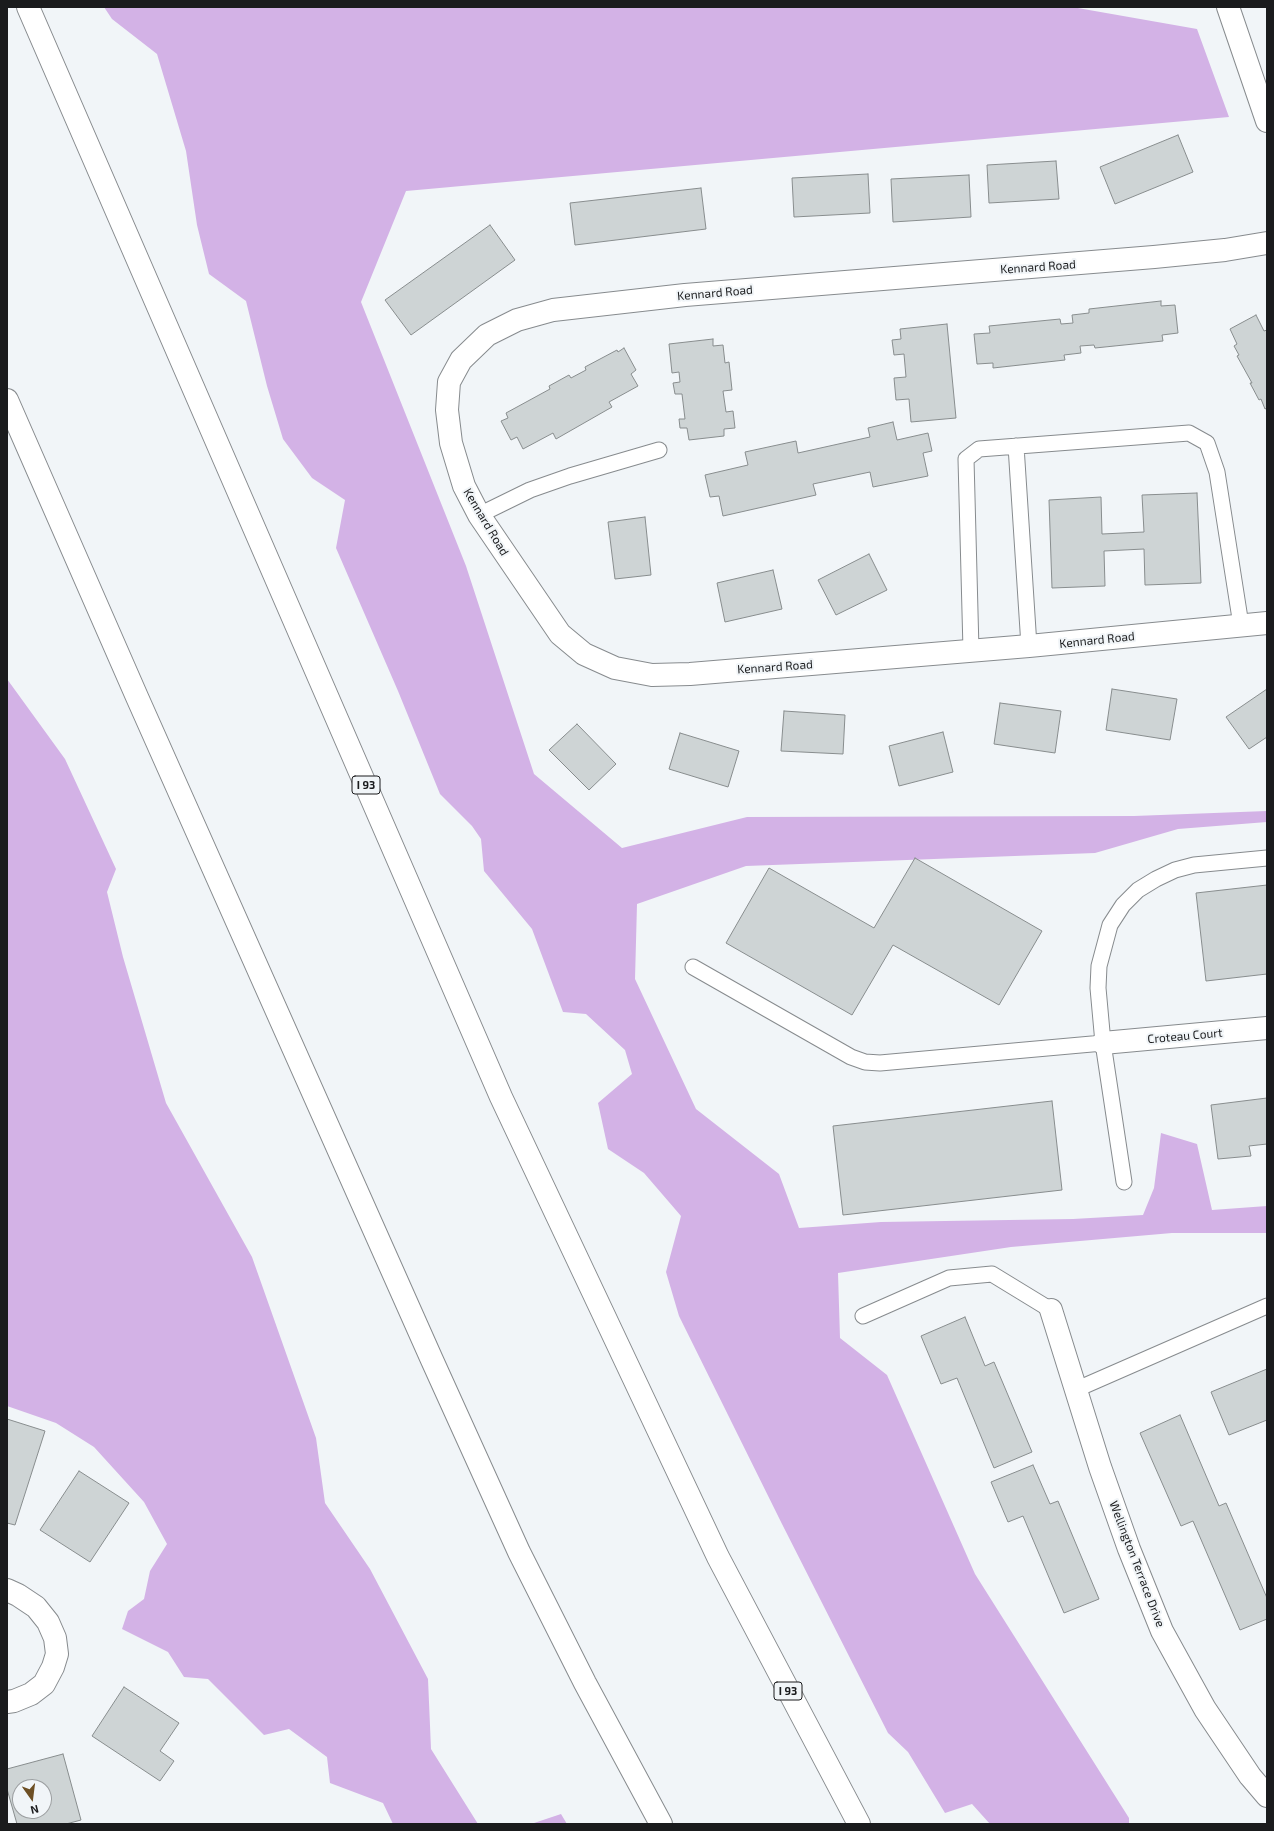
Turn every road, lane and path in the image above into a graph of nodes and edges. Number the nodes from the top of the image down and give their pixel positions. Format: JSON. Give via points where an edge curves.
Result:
{"nodes":[{"id":1,"x":28,"y":7,"type":"edge"},
{"id":2,"x":1228,"y":7,"type":"edge"},
{"id":3,"x":1267,"y":121,"type":"edge"},
{"id":4,"x":1267,"y":243,"type":"edge"},
{"id":5,"x":7,"y":400,"type":"edge"},
{"id":6,"x":1016,"y":446,"type":"junction"},
{"id":7,"x":659,"y":450,"type":"dead end"},
{"id":8,"x":479,"y":515,"type":"junction"},
{"id":9,"x":1267,"y":623,"type":"edge"},
{"id":10,"x":1241,"y":625,"type":"junction"},
{"id":11,"x":1029,"y":646,"type":"junction"},
{"id":12,"x":971,"y":650,"type":"junction"},
{"id":13,"x":1267,"y":858,"type":"edge"},
{"id":14,"x":693,"y":967,"type":"dead end"},
{"id":15,"x":1267,"y":1028,"type":"edge"},
{"id":16,"x":1103,"y":1043,"type":"junction"},
{"id":17,"x":1124,"y":1182,"type":"dead end"},
{"id":18,"x":1267,"y":1306,"type":"edge"},
{"id":19,"x":1051,"y":1310,"type":"joint"},
{"id":20,"x":863,"y":1316,"type":"dead end"},
{"id":21,"x":1075,"y":1390,"type":"junction"},
{"id":22,"x":7,"y":1590,"type":"edge"},
{"id":23,"x":7,"y":1702,"type":"edge"},
{"id":24,"x":1267,"y":1796,"type":"edge"},
{"id":25,"x":661,"y":1824,"type":"edge"},
{"id":26,"x":859,"y":1824,"type":"edge"}],
"edges":[{"from":1,"to":26,"type":"main road","number":"I 93","via":[[501,1097],[718,1558]]},
{"from":2,"to":3,"type":"main road"},
{"from":4,"to":8,"type":"main road","name":"Kennard Road","via":[[1154,258],[685,295],[552,310],[517,320],[486,335],[461,360],[449,382],[447,410],[451,443],[464,486]]},
{"from":5,"to":25,"type":"main road","via":[[519,1552]]},
{"from":6,"to":10,"type":"lane","via":[[1189,433],[1207,443],[1217,472]]},
{"from":6,"to":11,"type":"lane"},
{"from":6,"to":12,"type":"lane","via":[[979,449],[966,459]]},
{"from":7,"to":8,"type":"lane","via":[[530,490]]},
{"from":8,"to":12,"type":"main road","name":"Kennard Road","via":[[560,634],[584,654],[615,668],[652,675],[690,674]]},
{"from":9,"to":10,"type":"main road","name":"Kennard Road"},
{"from":10,"to":11,"type":"main road","name":"Kennard Road"},
{"from":11,"to":12,"type":"main road","name":"Kennard Road"},
{"from":13,"to":16,"type":"lane","via":[[1194,865],[1175,870],[1138,890],[1123,905],[1110,925],[1099,966],[1098,988]]},
{"from":14,"to":16,"type":"lane","via":[[851,1057],[865,1062],[880,1063]]},
{"from":15,"to":16,"type":"main road","name":"Croteau Court"},
{"from":16,"to":17,"type":"lane"},
{"from":18,"to":21,"type":"lane"},
{"from":19,"to":20,"type":"lane","via":[[992,1274],[949,1278]]},
{"from":19,"to":21,"type":"main road","name":"Wellington Terrace Drive"},
{"from":21,"to":24,"type":"main road","name":"Wellington Terrace Drive","via":[[1127,1541],[1162,1631],[1205,1709],[1250,1776]]},
{"from":22,"to":23,"type":"main road","via":[[36,1608],[48,1622],[55,1638],[57,1654],[44,1684],[31,1694]]}]}
